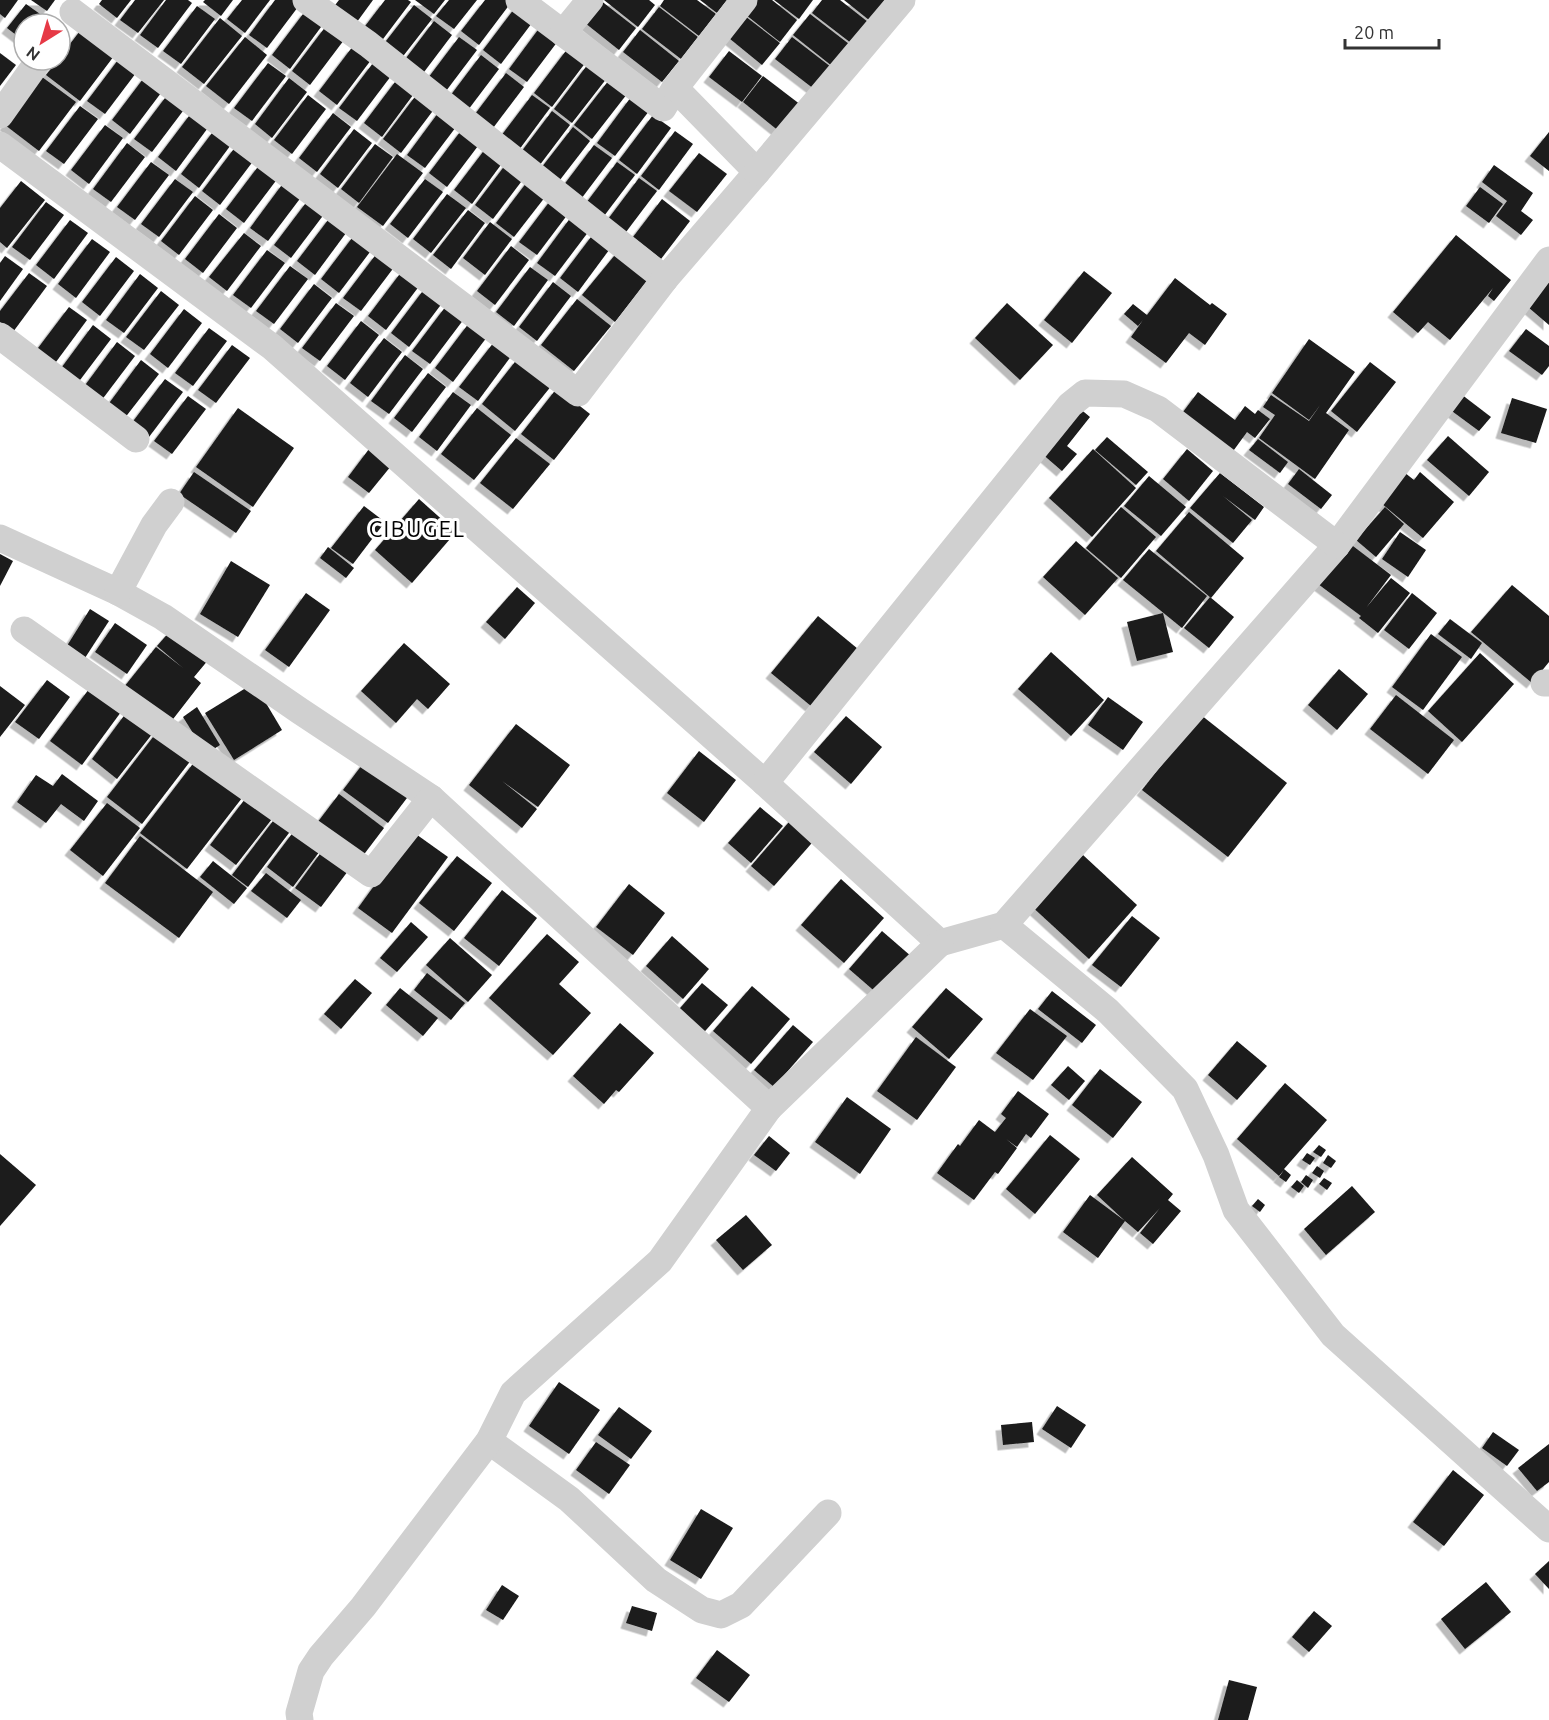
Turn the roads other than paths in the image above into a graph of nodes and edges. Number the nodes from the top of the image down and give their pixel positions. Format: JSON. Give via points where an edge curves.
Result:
{"nodes":[{"id":1,"x":306,"y":0,"type":"edge"},
{"id":2,"x":519,"y":0,"type":"edge"},
{"id":3,"x":590,"y":0,"type":"edge"},
{"id":4,"x":744,"y":0,"type":"edge"},
{"id":5,"x":902,"y":0,"type":"edge"},
{"id":6,"x":72,"y":14,"type":"edge"},
{"id":7,"x":563,"y":33,"type":"junction"},
{"id":8,"x":30,"y":72,"type":"edge"},
{"id":9,"x":675,"y":88,"type":"junction"},
{"id":10,"x":0,"y":115,"type":"edge"},
{"id":11,"x":0,"y":145,"type":"edge"},
{"id":12,"x":757,"y":172,"type":"junction"},
{"id":13,"x":1549,"y":260,"type":"edge"},
{"id":14,"x":665,"y":279,"type":"junction"},
{"id":15,"x":0,"y":336,"type":"edge"},
{"id":16,"x":136,"y":439,"type":"dead end"},
{"id":17,"x":171,"y":502,"type":"dead end"},
{"id":18,"x":0,"y":538,"type":"edge"},
{"id":19,"x":1337,"y":545,"type":"junction"},
{"id":20,"x":118,"y":592,"type":"junction"},
{"id":21,"x":24,"y":630,"type":"dead end"},
{"id":22,"x":765,"y":783,"type":"junction"},
{"id":23,"x":430,"y":798,"type":"junction"},
{"id":24,"x":1004,"y":926,"type":"junction"},
{"id":25,"x":940,"y":943,"type":"junction"},
{"id":26,"x":769,"y":1108,"type":"junction"},
{"id":27,"x":489,"y":1441,"type":"junction"},
{"id":28,"x":828,"y":1513,"type":"dead end"},
{"id":29,"x":1549,"y":1529,"type":"edge"},
{"id":30,"x":300,"y":1720,"type":"edge"}],
"edges":[{"from":1,"to":14,"type":"street"},
{"from":2,"to":7,"type":"street"},
{"from":3,"to":7,"type":"street"},
{"from":4,"to":9,"type":"street"},
{"from":5,"to":12,"type":"street"},
{"from":6,"to":14,"type":"street","via":[[579,393]]},
{"from":7,"to":9,"type":"street","via":[[663,108]]},
{"from":8,"to":10,"type":"street"},
{"from":9,"to":12,"type":"street"},
{"from":11,"to":22,"type":"street","via":[[272,347]]},
{"from":12,"to":14,"type":"street"},
{"from":13,"to":19,"type":"street"},
{"from":15,"to":16,"type":"street"},
{"from":17,"to":20,"type":"street"},
{"from":18,"to":20,"type":"street"},
{"from":19,"to":22,"type":"street","via":[[1158,409],[1124,393],[1085,393],[1070,405]]},
{"from":19,"to":24,"type":"street"},
{"from":20,"to":23,"type":"street","via":[[163,617]]},
{"from":21,"to":23,"type":"street","via":[[370,874]]},
{"from":22,"to":25,"type":"street"},
{"from":23,"to":26,"type":"street"},
{"from":24,"to":25,"type":"street"},
{"from":24,"to":29,"type":"street","via":[[1108,1011],[1185,1089],[1236,1210],[1333,1335]]},
{"from":25,"to":26,"type":"street"},
{"from":26,"to":27,"type":"street","via":[[660,1261],[513,1394]]},
{"from":27,"to":28,"type":"street","via":[[569,1499],[656,1580],[702,1610],[721,1615],[741,1605]]},
{"from":27,"to":30,"type":"street","via":[[321,1656],[311,1671]]}]}
